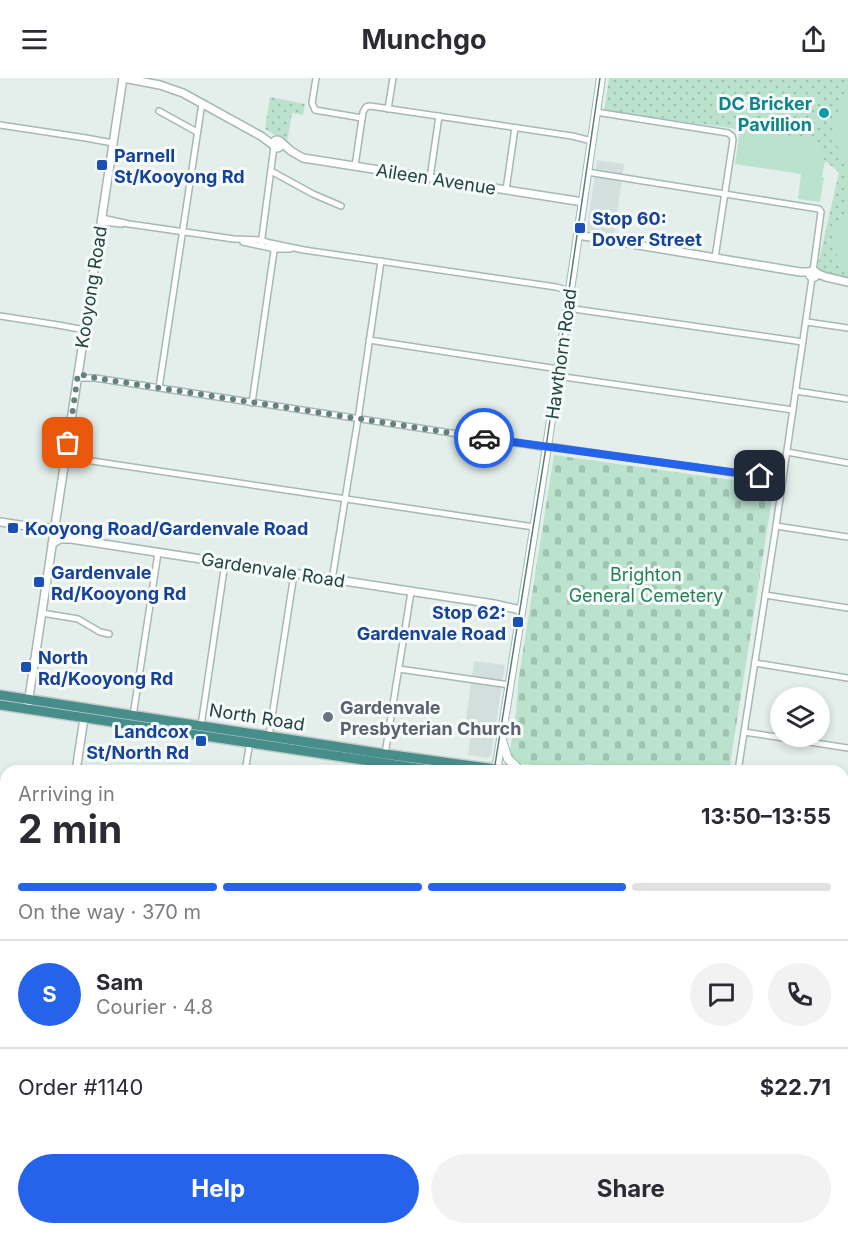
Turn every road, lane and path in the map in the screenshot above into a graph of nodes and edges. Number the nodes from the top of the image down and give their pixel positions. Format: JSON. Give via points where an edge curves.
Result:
{"nodes":[{"id":1,"x":123,"y":78,"type":"edge"},
{"id":2,"x":316,"y":78,"type":"edge"},
{"id":3,"x":393,"y":78,"type":"edge"},
{"id":4,"x":601,"y":78,"type":"edge"},
{"id":5,"x":202,"y":103,"type":"junction"},
{"id":6,"x":388,"y":109,"type":"junction"},
{"id":7,"x":159,"y":111,"type":"dead end"},
{"id":8,"x":596,"y":112,"type":"junction"},
{"id":9,"x":439,"y":116,"type":"junction"},
{"id":10,"x":362,"y":118,"type":"junction"},
{"id":11,"x":0,"y":125,"type":"edge"},
{"id":12,"x":515,"y":128,"type":"junction"},
{"id":13,"x":197,"y":132,"type":"junction"},
{"id":14,"x":592,"y":139,"type":"junction"},
{"id":15,"x":113,"y":142,"type":"junction"},
{"id":16,"x":277,"y":145,"type":"junction"},
{"id":17,"x":355,"y":166,"type":"junction"},
{"id":18,"x":271,"y":171,"type":"junction"},
{"id":19,"x":587,"y":172,"type":"junction"},
{"id":20,"x":430,"y":178,"type":"junction"},
{"id":21,"x":506,"y":190,"type":"junction"},
{"id":22,"x":725,"y":193,"type":"junction"},
{"id":23,"x":583,"y":202,"type":"junction"},
{"id":24,"x":341,"y":206,"type":"dead end"},
{"id":25,"x":101,"y":220,"type":"junction"},
{"id":26,"x":182,"y":231,"type":"junction"},
{"id":27,"x":578,"y":235,"type":"junction"},
{"id":28,"x":261,"y":242,"type":"junction"},
{"id":29,"x":275,"y":246,"type":"junction"},
{"id":30,"x":716,"y":258,"type":"junction"},
{"id":31,"x":381,"y":261,"type":"junction"},
{"id":32,"x":813,"y":274,"type":"junction"},
{"id":33,"x":848,"y":282,"type":"edge"},
{"id":34,"x":570,"y":289,"type":"junction"},
{"id":35,"x":567,"y":308,"type":"junction"},
{"id":36,"x":0,"y":316,"type":"edge"},
{"id":37,"x":807,"y":322,"type":"junction"},
{"id":38,"x":85,"y":328,"type":"junction"},
{"id":39,"x":848,"y":328,"type":"edge"},
{"id":40,"x":369,"y":340,"type":"junction"},
{"id":41,"x":804,"y":342,"type":"junction"},
{"id":42,"x":558,"y":372,"type":"junction"},
{"id":43,"x":78,"y":376,"type":"junction"},
{"id":44,"x":159,"y":388,"type":"junction"},
{"id":45,"x":796,"y":391,"type":"junction"},
{"id":46,"x":848,"y":399,"type":"edge"},
{"id":47,"x":252,"y":403,"type":"junction"},
{"id":48,"x":793,"y":410,"type":"junction"},
{"id":49,"x":358,"y":419,"type":"junction"},
{"id":50,"x":547,"y":447,"type":"junction"},
{"id":51,"x":787,"y":452,"type":"junction"},
{"id":52,"x":65,"y":457,"type":"junction"},
{"id":53,"x":848,"y":463,"type":"edge"},
{"id":54,"x":783,"y":480,"type":"junction"},
{"id":55,"x":345,"y":498,"type":"junction"},
{"id":56,"x":0,"y":522,"type":"edge"},
{"id":57,"x":776,"y":526,"type":"junction"},
{"id":58,"x":534,"y":527,"type":"junction"},
{"id":59,"x":54,"y":530,"type":"junction"},
{"id":60,"x":848,"y":537,"type":"edge"},
{"id":61,"x":52,"y":544,"type":"junction"},
{"id":62,"x":158,"y":553,"type":"junction"},
{"id":63,"x":225,"y":563,"type":"junction"},
{"id":64,"x":294,"y":574,"type":"junction"},
{"id":65,"x":332,"y":580,"type":"junction"},
{"id":66,"x":411,"y":592,"type":"junction"},
{"id":67,"x":765,"y":595,"type":"junction"},
{"id":68,"x":522,"y":608,"type":"junction"},
{"id":69,"x":848,"y":608,"type":"edge"},
{"id":70,"x":42,"y":613,"type":"junction"},
{"id":71,"x":109,"y":634,"type":"dead end"},
{"id":72,"x":754,"y":663,"type":"junction"},
{"id":73,"x":399,"y":669,"type":"junction"},
{"id":74,"x":848,"y":678,"type":"edge"},
{"id":75,"x":510,"y":685,"type":"junction"},
{"id":76,"x":0,"y":695,"type":"edge"},
{"id":77,"x":27,"y":704,"type":"junction"},
{"id":78,"x":0,"y":705,"type":"edge"},
{"id":79,"x":133,"y":716,"type":"junction"},
{"id":80,"x":84,"y":718,"type":"junction"},
{"id":81,"x":166,"y":725,"type":"junction"},
{"id":82,"x":201,"y":726,"type":"junction"},
{"id":83,"x":744,"y":732,"type":"junction"},
{"id":84,"x":269,"y":736,"type":"junction"},
{"id":85,"x":501,"y":739,"type":"junction"},
{"id":86,"x":250,"y":742,"type":"junction"},
{"id":87,"x":848,"y":748,"type":"edge"},
{"id":88,"x":387,"y":763,"type":"edge"},
{"id":89,"x":77,"y":765,"type":"edge"},
{"id":90,"x":246,"y":765,"type":"edge"},
{"id":91,"x":417,"y":765,"type":"edge"},
{"id":92,"x":497,"y":765,"type":"edge"},
{"id":93,"x":514,"y":765,"type":"edge"},
{"id":94,"x":739,"y":765,"type":"edge"}],
"edges":[{"from":1,"to":5,"type":"street","name":"Aileen Avenue","via":[[168,87]]},
{"from":1,"to":15,"type":"street","name":"Kooyong Road"},
{"from":2,"to":10,"type":"street","via":[[313,107]]},
{"from":3,"to":6,"type":"street"},
{"from":4,"to":8,"type":"main road","name":"Hawthorn Road"},
{"from":5,"to":13,"type":"street"},
{"from":5,"to":16,"type":"street","name":"Aileen Avenue"},
{"from":6,"to":9,"type":"street"},
{"from":6,"to":10,"type":"street","via":[[366,107]]},
{"from":7,"to":13,"type":"street"},
{"from":8,"to":14,"type":"main road","name":"Hawthorn Road"},
{"from":8,"to":22,"type":"street","via":[[728,133],[733,140]]},
{"from":9,"to":12,"type":"street"},
{"from":9,"to":20,"type":"street"},
{"from":10,"to":17,"type":"street"},
{"from":11,"to":15,"type":"street"},
{"from":12,"to":14,"type":"street"},
{"from":12,"to":21,"type":"street"},
{"from":13,"to":26,"type":"street"},
{"from":14,"to":19,"type":"main road","name":"Hawthorn Road"},
{"from":15,"to":25,"type":"street","name":"Kooyong Road"},
{"from":16,"to":17,"type":"street","name":"Aileen Avenue","via":[[303,158]]},
{"from":16,"to":18,"type":"street"},
{"from":17,"to":20,"type":"street","name":"Aileen Avenue"},
{"from":18,"to":24,"type":"street"},
{"from":18,"to":28,"type":"street"},
{"from":19,"to":22,"type":"street"},
{"from":19,"to":23,"type":"main road","name":"Hawthorn Road"},
{"from":20,"to":21,"type":"street","name":"Aileen Avenue"},
{"from":21,"to":23,"type":"street","name":"Aileen Avenue"},
{"from":22,"to":30,"type":"street"},
{"from":22,"to":32,"type":"street","via":[[820,210]]},
{"from":23,"to":27,"type":"main road","name":"Hawthorn Road"},
{"from":25,"to":26,"type":"street"},
{"from":25,"to":38,"type":"street","name":"Kooyong Road"},
{"from":26,"to":28,"type":"street"},
{"from":26,"to":44,"type":"street"},
{"from":27,"to":30,"type":"street"},
{"from":27,"to":34,"type":"main road","name":"Hawthorn Road"},
{"from":28,"to":29,"type":"street"},
{"from":29,"to":31,"type":"street"},
{"from":29,"to":47,"type":"street"},
{"from":30,"to":32,"type":"street"},
{"from":31,"to":34,"type":"street"},
{"from":31,"to":40,"type":"street"},
{"from":32,"to":33,"type":"street"},
{"from":32,"to":37,"type":"street"},
{"from":34,"to":35,"type":"main road","name":"Hawthorn Road"},
{"from":35,"to":41,"type":"street"},
{"from":35,"to":42,"type":"main road","name":"Hawthorn Road"},
{"from":36,"to":38,"type":"street"},
{"from":37,"to":39,"type":"street"},
{"from":37,"to":41,"type":"street"},
{"from":38,"to":43,"type":"street","name":"Kooyong Road"},
{"from":40,"to":42,"type":"street"},
{"from":40,"to":49,"type":"street"},
{"from":41,"to":45,"type":"street"},
{"from":42,"to":48,"type":"street"},
{"from":42,"to":50,"type":"main road","name":"Hawthorn Road"},
{"from":43,"to":44,"type":"street"},
{"from":43,"to":52,"type":"street","name":"Kooyong Road"},
{"from":44,"to":47,"type":"street"},
{"from":45,"to":46,"type":"street"},
{"from":45,"to":48,"type":"street"},
{"from":47,"to":49,"type":"street"},
{"from":48,"to":51,"type":"street"},
{"from":49,"to":50,"type":"street"},
{"from":49,"to":55,"type":"street"},
{"from":50,"to":54,"type":"street"},
{"from":50,"to":58,"type":"main road","name":"Hawthorn Road"},
{"from":51,"to":53,"type":"street"},
{"from":51,"to":54,"type":"street"},
{"from":52,"to":55,"type":"street"},
{"from":52,"to":59,"type":"street","name":"Kooyong Road"},
{"from":54,"to":57,"type":"street"},
{"from":55,"to":58,"type":"street"},
{"from":55,"to":65,"type":"street"},
{"from":56,"to":59,"type":"street"},
{"from":57,"to":60,"type":"street"},
{"from":57,"to":67,"type":"street"},
{"from":58,"to":68,"type":"main road","name":"Hawthorn Road"},
{"from":59,"to":61,"type":"street","name":"Kooyong Road"},
{"from":61,"to":62,"type":"street","name":"Gardenvale Road","via":[[70,539]]},
{"from":61,"to":70,"type":"street","name":"Kooyong Road"},
{"from":62,"to":63,"type":"street","name":"Gardenvale Road"},
{"from":62,"to":79,"type":"street"},
{"from":63,"to":64,"type":"street","name":"Gardenvale Road"},
{"from":63,"to":82,"type":"street"},
{"from":64,"to":65,"type":"street","name":"Gardenvale Road"},
{"from":64,"to":84,"type":"street"},
{"from":65,"to":66,"type":"street","name":"Gardenvale Road"},
{"from":66,"to":68,"type":"street","name":"Gardenvale Road"},
{"from":66,"to":73,"type":"street"},
{"from":67,"to":69,"type":"street"},
{"from":67,"to":72,"type":"street"},
{"from":68,"to":75,"type":"main road","name":"Hawthorn Road"},
{"from":70,"to":71,"type":"street","via":[[78,619]]},
{"from":70,"to":77,"type":"street","name":"Kooyong Road"},
{"from":72,"to":74,"type":"street"},
{"from":72,"to":83,"type":"street"},
{"from":73,"to":75,"type":"street"},
{"from":73,"to":88,"type":"street"},
{"from":75,"to":85,"type":"main road","name":"Hawthorn Road"},
{"from":76,"to":77,"type":"highway","name":"North Road"},
{"from":77,"to":78,"type":"highway","name":"North Road"},
{"from":77,"to":79,"type":"highway","name":"North Road"},
{"from":77,"to":80,"type":"highway","name":"North Road"},
{"from":79,"to":81,"type":"highway","name":"North Road"},
{"from":80,"to":81,"type":"highway","name":"North Road"},
{"from":80,"to":89,"type":"street"},
{"from":81,"to":82,"type":"highway","name":"North Road"},
{"from":81,"to":86,"type":"highway","name":"North Road"},
{"from":82,"to":84,"type":"highway","name":"North Road"},
{"from":83,"to":87,"type":"street"},
{"from":83,"to":94,"type":"street"},
{"from":84,"to":88,"type":"highway","name":"North Road"},
{"from":85,"to":92,"type":"main road","name":"Hawthorn Road"},
{"from":85,"to":93,"type":"main road","via":[[508,759]]},
{"from":86,"to":88,"type":"highway","name":"North Road"},
{"from":86,"to":90,"type":"street"},
{"from":88,"to":91,"type":"highway","name":"North Road"}]}
